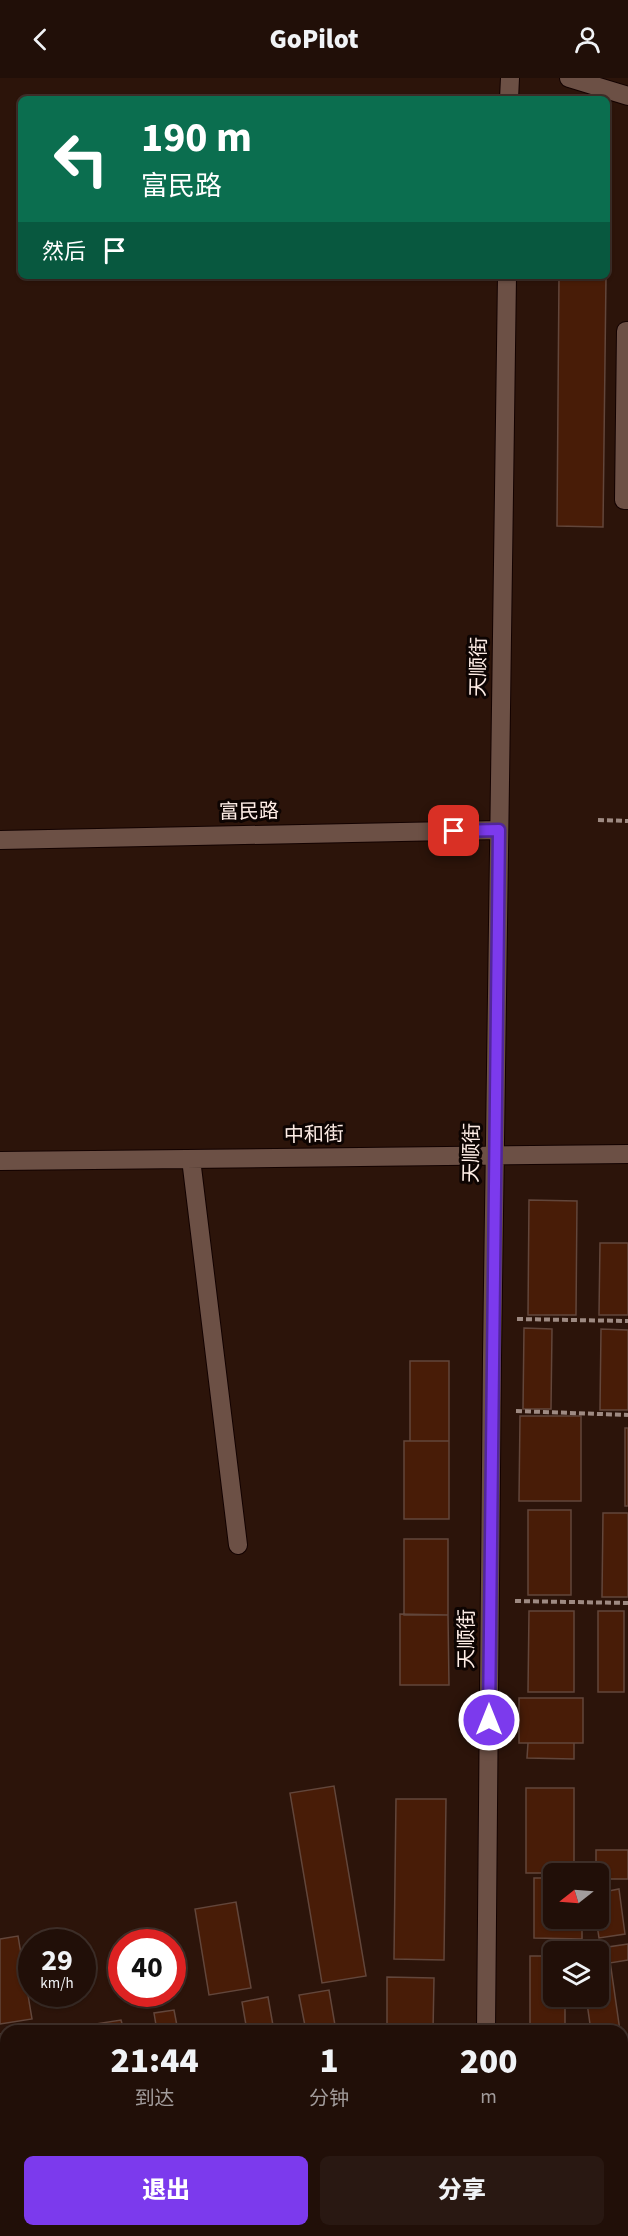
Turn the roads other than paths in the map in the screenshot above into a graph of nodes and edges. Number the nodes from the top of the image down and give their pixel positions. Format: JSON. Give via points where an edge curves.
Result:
{"nodes":[{"id":1,"x":510,"y":78,"type":"edge"},
{"id":2,"x":570,"y":78,"type":"edge"},
{"id":3,"x":509,"y":96,"type":"edge"},
{"id":4,"x":628,"y":96,"type":"edge"},
{"id":5,"x":507,"y":279,"type":"edge"},
{"id":6,"x":628,"y":331,"type":"edge"},
{"id":7,"x":628,"y":500,"type":"edge"},
{"id":8,"x":499,"y":830,"type":"junction"},
{"id":9,"x":0,"y":840,"type":"edge"},
{"id":10,"x":628,"y":1154,"type":"edge"},
{"id":11,"x":495,"y":1155,"type":"junction"},
{"id":12,"x":191,"y":1159,"type":"junction"},
{"id":13,"x":0,"y":1161,"type":"edge"},
{"id":14,"x":238,"y":1545,"type":"dead end"},
{"id":15,"x":486,"y":2025,"type":"edge"}],
"edges":[{"from":1,"to":3,"type":"street"},
{"from":2,"to":4,"type":"street"},
{"from":5,"to":8,"type":"street","name":"天顺街"},
{"from":6,"to":7,"type":"street","via":[[624,500]]},
{"from":8,"to":9,"type":"street","name":"富民路"},
{"from":8,"to":11,"type":"street","name":"天顺街"},
{"from":10,"to":11,"type":"street","name":"中和街"},
{"from":11,"to":12,"type":"street","name":"中和街"},
{"from":11,"to":15,"type":"street","name":"天顺街"},
{"from":12,"to":13,"type":"street","name":"中和街"},
{"from":12,"to":14,"type":"street"}]}
